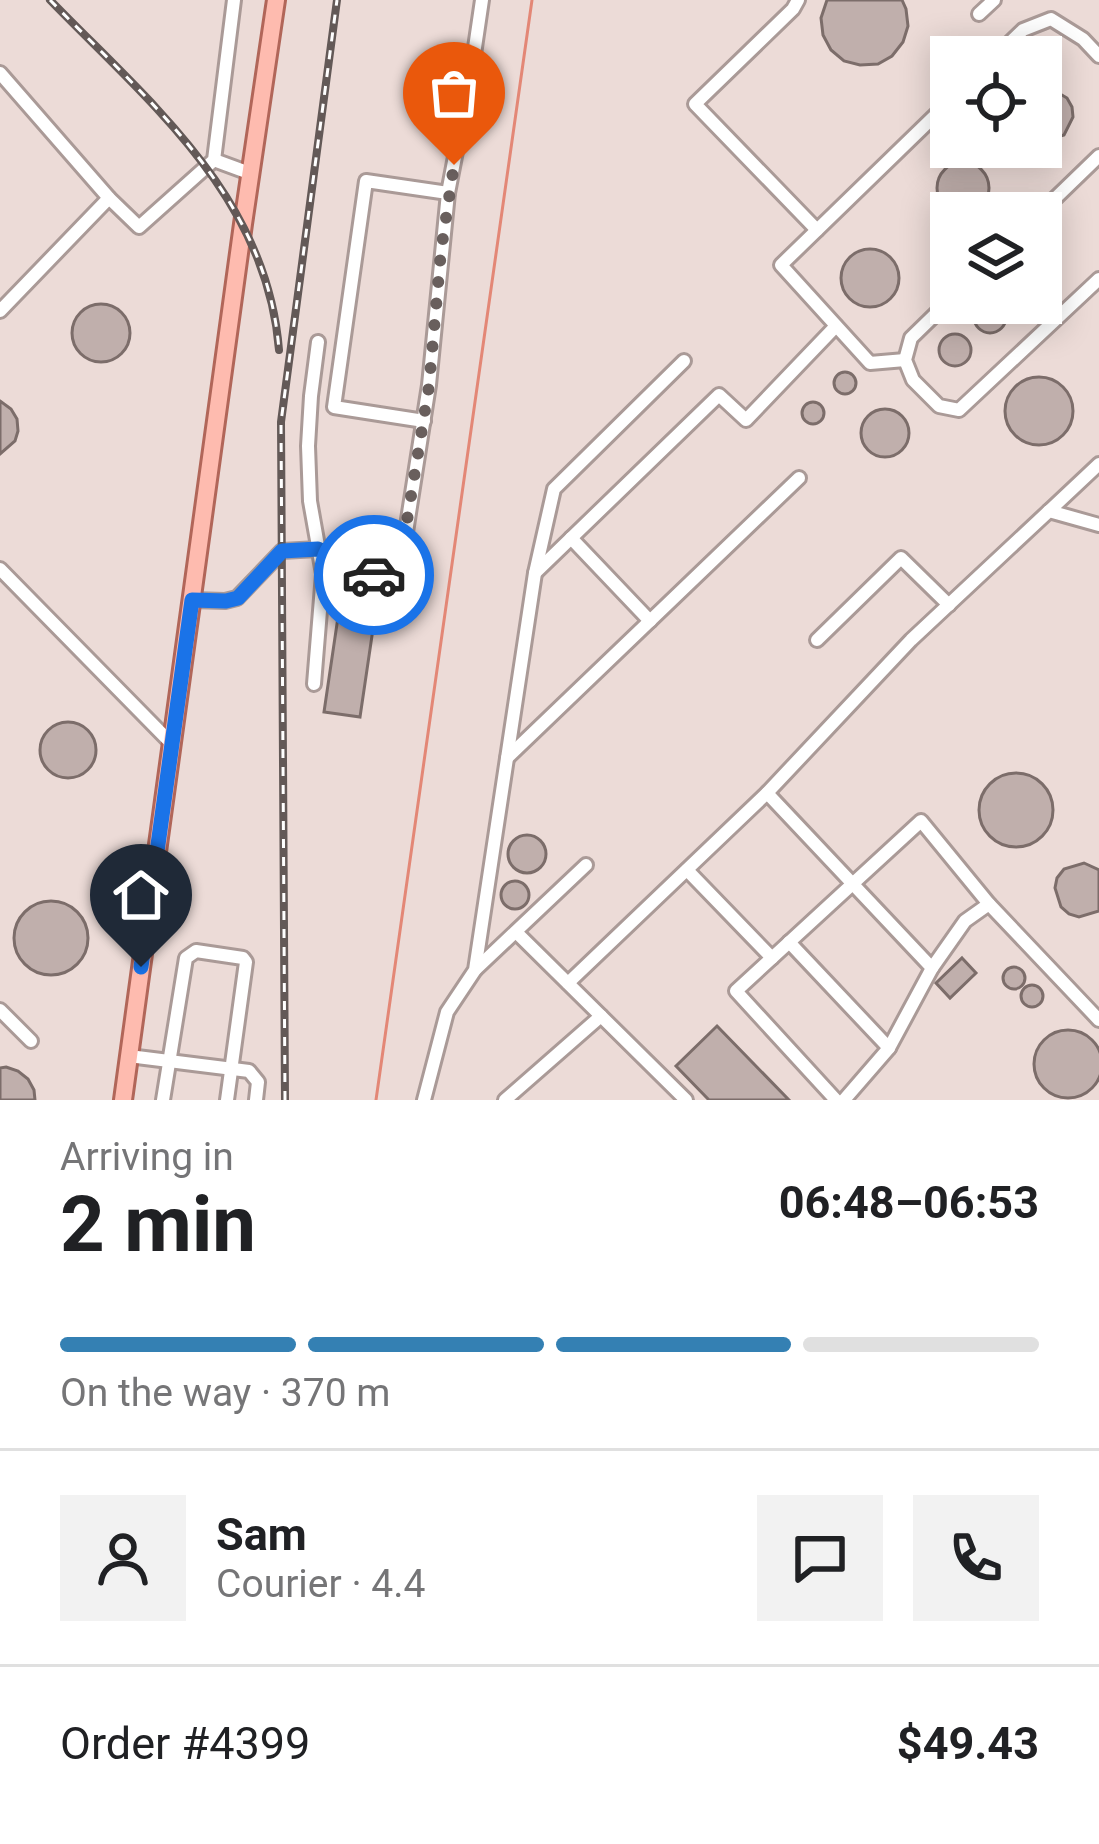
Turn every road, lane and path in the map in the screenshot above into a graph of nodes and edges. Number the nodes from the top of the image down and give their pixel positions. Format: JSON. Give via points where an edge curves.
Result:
{"nodes":[{"id":1,"x":234,"y":0,"type":"edge"},
{"id":2,"x":277,"y":0,"type":"edge"},
{"id":3,"x":482,"y":0,"type":"edge"},
{"id":4,"x":798,"y":0,"type":"edge"},
{"id":5,"x":994,"y":0,"type":"edge"},
{"id":6,"x":979,"y":14,"type":"dead end"},
{"id":7,"x":1017,"y":36,"type":"edge"},
{"id":8,"x":1099,"y":56,"type":"edge"},
{"id":9,"x":0,"y":73,"type":"edge"},
{"id":10,"x":930,"y":120,"type":"edge"},
{"id":11,"x":1099,"y":156,"type":"edge"},
{"id":12,"x":214,"y":160,"type":"junction"},
{"id":13,"x":252,"y":174,"type":"junction"},
{"id":14,"x":1062,"y":192,"type":"edge"},
{"id":15,"x":448,"y":193,"type":"junction"},
{"id":16,"x":109,"y":198,"type":"junction"},
{"id":17,"x":817,"y":230,"type":"junction"},
{"id":18,"x":1099,"y":279,"type":"edge"},
{"id":19,"x":0,"y":311,"type":"edge"},
{"id":20,"x":930,"y":319,"type":"edge"},
{"id":21,"x":836,"y":326,"type":"junction"},
{"id":22,"x":318,"y":342,"type":"dead end"},
{"id":23,"x":905,"y":359,"type":"junction"},
{"id":24,"x":684,"y":361,"type":"dead end"},
{"id":25,"x":424,"y":421,"type":"junction"},
{"id":26,"x":1099,"y":464,"type":"edge"},
{"id":27,"x":800,"y":478,"type":"dead end"},
{"id":28,"x":1049,"y":511,"type":"junction"},
{"id":29,"x":1099,"y":525,"type":"edge"},
{"id":30,"x":572,"y":538,"type":"junction"},
{"id":31,"x":318,"y":549,"type":"junction"},
{"id":32,"x":0,"y":569,"type":"edge"},
{"id":33,"x":535,"y":573,"type":"junction"},
{"id":34,"x":192,"y":600,"type":"junction"},
{"id":35,"x":949,"y":605,"type":"junction"},
{"id":36,"x":650,"y":621,"type":"junction"},
{"id":37,"x":817,"y":640,"type":"dead end"},
{"id":38,"x":314,"y":684,"type":"dead end"},
{"id":39,"x":172,"y":744,"type":"junction"},
{"id":40,"x":507,"y":758,"type":"junction"},
{"id":41,"x":767,"y":793,"type":"junction"},
{"id":42,"x":586,"y":865,"type":"dead end"},
{"id":43,"x":687,"y":870,"type":"junction"},
{"id":44,"x":853,"y":884,"type":"junction"},
{"id":45,"x":989,"y":904,"type":"junction"},
{"id":46,"x":516,"y":932,"type":"junction"},
{"id":47,"x":789,"y":942,"type":"junction"},
{"id":48,"x":772,"y":958,"type":"junction"},
{"id":49,"x":932,"y":968,"type":"junction"},
{"id":50,"x":476,"y":970,"type":"junction"},
{"id":51,"x":568,"y":983,"type":"junction"},
{"id":52,"x":0,"y":1010,"type":"edge"},
{"id":53,"x":601,"y":1016,"type":"junction"},
{"id":54,"x":1099,"y":1020,"type":"edge"},
{"id":55,"x":31,"y":1041,"type":"dead end"},
{"id":56,"x":889,"y":1048,"type":"junction"},
{"id":57,"x":129,"y":1056,"type":"junction"},
{"id":58,"x":168,"y":1060,"type":"junction"},
{"id":59,"x":230,"y":1068,"type":"junction"},
{"id":60,"x":123,"y":1100,"type":"edge"},
{"id":61,"x":163,"y":1100,"type":"edge"},
{"id":62,"x":227,"y":1100,"type":"edge"},
{"id":63,"x":256,"y":1100,"type":"edge"},
{"id":64,"x":424,"y":1100,"type":"edge"},
{"id":65,"x":505,"y":1100,"type":"edge"},
{"id":66,"x":686,"y":1100,"type":"edge"},
{"id":67,"x":840,"y":1100,"type":"edge"}],
"edges":[{"from":1,"to":12,"type":"street"},
{"from":2,"to":13,"type":"main road"},
{"from":3,"to":15,"type":"street"},
{"from":4,"to":17,"type":"street","via":[[695,104]]},
{"from":5,"to":6,"type":"street"},
{"from":7,"to":8,"type":"street","via":[[1051,19]]},
{"from":9,"to":16,"type":"street"},
{"from":10,"to":17,"type":"street"},
{"from":11,"to":14,"type":"street"},
{"from":12,"to":13,"type":"street"},
{"from":12,"to":16,"type":"street","via":[[139,227]]},
{"from":13,"to":34,"type":"main road"},
{"from":15,"to":25,"type":"street"},
{"from":15,"to":25,"type":"street","via":[[366,181],[334,407]]},
{"from":16,"to":19,"type":"street"},
{"from":17,"to":21,"type":"street","via":[[781,265]]},
{"from":18,"to":23,"type":"street","via":[[959,410],[939,406]]},
{"from":20,"to":23,"type":"street","via":[[911,338]]},
{"from":21,"to":23,"type":"street","via":[[870,363]]},
{"from":21,"to":30,"type":"street","via":[[746,420],[719,395]]},
{"from":22,"to":31,"type":"street","via":[[308,446]]},
{"from":24,"to":33,"type":"street","via":[[554,489]]},
{"from":25,"to":31,"type":"street","via":[[399,577],[380,578]]},
{"from":26,"to":28,"type":"street"},
{"from":27,"to":36,"type":"street"},
{"from":28,"to":29,"type":"street"},
{"from":28,"to":35,"type":"street"},
{"from":30,"to":33,"type":"street"},
{"from":30,"to":36,"type":"street"},
{"from":31,"to":34,"type":"street","via":[[282,551],[238,598]]},
{"from":31,"to":38,"type":"street"},
{"from":32,"to":39,"type":"street"},
{"from":33,"to":40,"type":"street"},
{"from":34,"to":39,"type":"main road"},
{"from":35,"to":37,"type":"street","via":[[902,558]]},
{"from":35,"to":41,"type":"street"},
{"from":36,"to":40,"type":"street"},
{"from":39,"to":57,"type":"main road"},
{"from":40,"to":50,"type":"street"},
{"from":41,"to":43,"type":"street"},
{"from":41,"to":44,"type":"street"},
{"from":42,"to":46,"type":"street"},
{"from":43,"to":48,"type":"street"},
{"from":43,"to":51,"type":"street"},
{"from":44,"to":45,"type":"street","via":[[921,821]]},
{"from":44,"to":47,"type":"street"},
{"from":44,"to":49,"type":"street"},
{"from":45,"to":49,"type":"street","via":[[964,921]]},
{"from":45,"to":54,"type":"street"},
{"from":46,"to":50,"type":"street"},
{"from":46,"to":51,"type":"street"},
{"from":47,"to":48,"type":"street"},
{"from":47,"to":56,"type":"street"},
{"from":48,"to":67,"type":"street","via":[[736,991]]},
{"from":49,"to":56,"type":"street"},
{"from":50,"to":64,"type":"street","via":[[447,1012]]},
{"from":51,"to":53,"type":"street"},
{"from":52,"to":55,"type":"street"},
{"from":53,"to":65,"type":"street"},
{"from":53,"to":66,"type":"street"},
{"from":56,"to":67,"type":"street"},
{"from":57,"to":58,"type":"street"},
{"from":57,"to":60,"type":"main road"},
{"from":58,"to":59,"type":"street"},
{"from":58,"to":59,"type":"street","via":[[186,958],[196,951],[246,962]]},
{"from":58,"to":61,"type":"street"},
{"from":59,"to":62,"type":"street"},
{"from":59,"to":63,"type":"street","via":[[254,1075]]}]}
